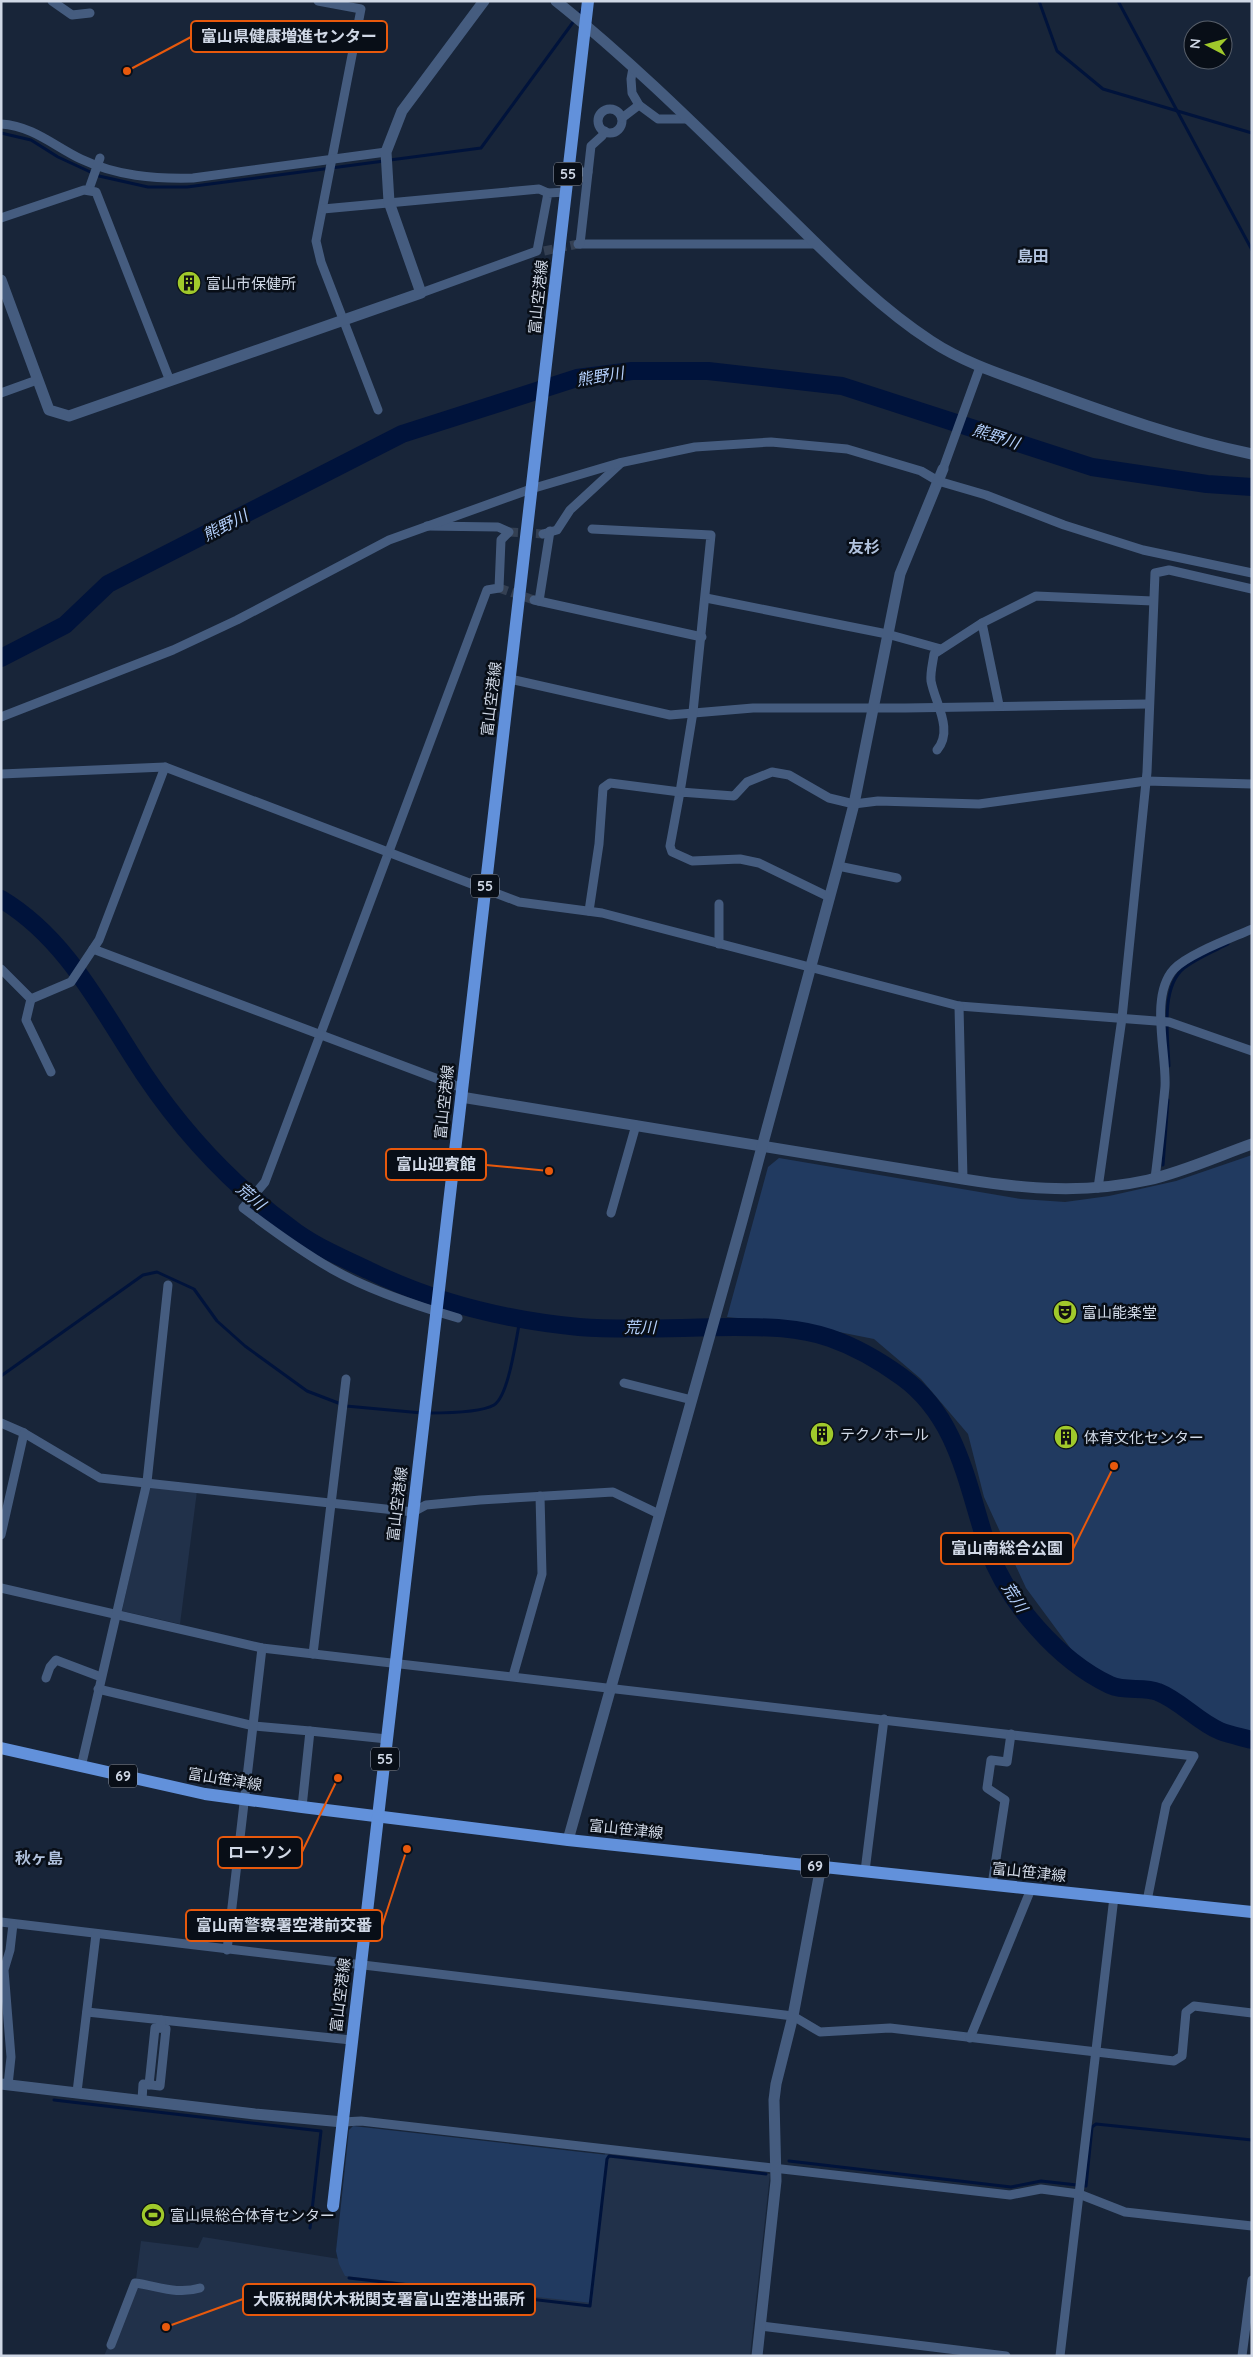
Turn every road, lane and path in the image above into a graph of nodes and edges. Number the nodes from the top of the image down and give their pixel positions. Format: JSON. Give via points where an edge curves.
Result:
{"nodes":[{"id":1,"x":52,"y":1,"type":"edge"},
{"id":2,"x":318,"y":1,"type":"edge"},
{"id":3,"x":368,"y":1,"type":"edge"},
{"id":4,"x":484,"y":1,"type":"edge"},
{"id":5,"x":556,"y":1,"type":"edge"},
{"id":6,"x":588,"y":1,"type":"edge"},
{"id":7,"x":361,"y":9,"type":"junction"},
{"id":8,"x":90,"y":13,"type":"dead end"},
{"id":9,"x":585,"y":25,"type":"junction"},
{"id":10,"x":633,"y":68,"type":"junction"},
{"id":11,"x":639,"y":105,"type":"junction"},
{"id":12,"x":622,"y":118,"type":"junction"},
{"id":13,"x":689,"y":119,"type":"junction"},
{"id":14,"x":1,"y":124,"type":"edge"},
{"id":15,"x":605,"y":131,"type":"junction"},
{"id":16,"x":386,"y":152,"type":"junction"},
{"id":17,"x":332,"y":159,"type":"junction"},
{"id":18,"x":99,"y":161,"type":"junction"},
{"id":19,"x":568,"y":172,"type":"junction"},
{"id":20,"x":588,"y":172,"type":"junction"},
{"id":21,"x":89,"y":189,"type":"junction"},
{"id":22,"x":566,"y":192,"type":"junction"},
{"id":23,"x":548,"y":193,"type":"junction"},
{"id":24,"x":389,"y":202,"type":"junction"},
{"id":25,"x":323,"y":209,"type":"junction"},
{"id":26,"x":1,"y":218,"type":"edge"},
{"id":27,"x":816,"y":244,"type":"junction"},
{"id":28,"x":1,"y":280,"type":"edge"},
{"id":29,"x":421,"y":293,"type":"junction"},
{"id":30,"x":343,"y":322,"type":"junction"},
{"id":31,"x":980,"y":367,"type":"junction"},
{"id":32,"x":37,"y":380,"type":"junction"},
{"id":33,"x":170,"y":381,"type":"junction"},
{"id":34,"x":1,"y":393,"type":"edge"},
{"id":35,"x":378,"y":410,"type":"dead end"},
{"id":36,"x":1252,"y":454,"type":"edge"},
{"id":37,"x":621,"y":462,"type":"junction"},
{"id":38,"x":943,"y":469,"type":"joint"},
{"id":39,"x":938,"y":482,"type":"junction"},
{"id":40,"x":532,"y":485,"type":"junction"},
{"id":41,"x":426,"y":526,"type":"junction"},
{"id":42,"x":592,"y":529,"type":"dead end"},
{"id":43,"x":1252,"y":573,"type":"edge"},
{"id":44,"x":1252,"y":589,"type":"edge"},
{"id":45,"x":706,"y":598,"type":"junction"},
{"id":46,"x":1153,"y":600,"type":"junction"},
{"id":47,"x":982,"y":623,"type":"junction"},
{"id":48,"x":887,"y":634,"type":"junction"},
{"id":49,"x":702,"y":637,"type":"junction"},
{"id":50,"x":941,"y":649,"type":"junction"},
{"id":51,"x":510,"y":679,"type":"junction"},
{"id":52,"x":1148,"y":704,"type":"junction"},
{"id":53,"x":999,"y":705,"type":"junction"},
{"id":54,"x":940,"y":707,"type":"junction"},
{"id":55,"x":874,"y":708,"type":"junction"},
{"id":56,"x":693,"y":712,"type":"junction"},
{"id":57,"x":1,"y":717,"type":"edge"},
{"id":58,"x":937,"y":750,"type":"dead end"},
{"id":59,"x":165,"y":767,"type":"junction"},
{"id":60,"x":1,"y":774,"type":"edge"},
{"id":61,"x":1146,"y":781,"type":"junction"},
{"id":62,"x":1252,"y":784,"type":"edge"},
{"id":63,"x":680,"y":792,"type":"junction"},
{"id":64,"x":854,"y":804,"type":"junction"},
{"id":65,"x":388,"y":852,"type":"junction"},
{"id":66,"x":838,"y":866,"type":"junction"},
{"id":67,"x":897,"y":878,"type":"dead end"},
{"id":68,"x":485,"y":890,"type":"junction"},
{"id":69,"x":830,"y":897,"type":"junction"},
{"id":70,"x":718,"y":904,"type":"dead end"},
{"id":71,"x":589,"y":911,"type":"junction"},
{"id":72,"x":1252,"y":929,"type":"edge"},
{"id":73,"x":718,"y":944,"type":"junction"},
{"id":74,"x":94,"y":949,"type":"junction"},
{"id":75,"x":811,"y":968,"type":"junction"},
{"id":76,"x":1,"y":969,"type":"edge"},
{"id":77,"x":32,"y":999,"type":"junction"},
{"id":78,"x":959,"y":1006,"type":"junction"},
{"id":79,"x":1122,"y":1018,"type":"junction"},
{"id":80,"x":1164,"y":1021,"type":"junction"},
{"id":81,"x":320,"y":1034,"type":"junction"},
{"id":82,"x":1252,"y":1051,"type":"edge"},
{"id":83,"x":51,"y":1072,"type":"dead end"},
{"id":84,"x":461,"y":1093,"type":"junction"},
{"id":85,"x":636,"y":1126,"type":"junction"},
{"id":86,"x":1252,"y":1144,"type":"edge"},
{"id":87,"x":762,"y":1146,"type":"junction"},
{"id":88,"x":1155,"y":1178,"type":"junction"},
{"id":89,"x":962,"y":1179,"type":"junction"},
{"id":90,"x":1098,"y":1188,"type":"junction"},
{"id":91,"x":611,"y":1213,"type":"dead end"},
{"id":92,"x":168,"y":1286,"type":"dead end"},
{"id":93,"x":436,"y":1312,"type":"junction"},
{"id":94,"x":458,"y":1318,"type":"dead end"},
{"id":95,"x":346,"y":1379,"type":"dead end"},
{"id":96,"x":624,"y":1383,"type":"dead end"},
{"id":97,"x":692,"y":1400,"type":"junction"},
{"id":98,"x":1,"y":1423,"type":"edge"},
{"id":99,"x":24,"y":1433,"type":"junction"},
{"id":100,"x":147,"y":1482,"type":"junction"},
{"id":101,"x":540,"y":1496,"type":"junction"},
{"id":102,"x":331,"y":1504,"type":"junction"},
{"id":103,"x":413,"y":1512,"type":"junction"},
{"id":104,"x":659,"y":1514,"type":"junction"},
{"id":105,"x":1,"y":1535,"type":"edge"},
{"id":106,"x":1,"y":1588,"type":"edge"},
{"id":107,"x":115,"y":1614,"type":"junction"},
{"id":108,"x":262,"y":1648,"type":"junction"},
{"id":109,"x":312,"y":1654,"type":"junction"},
{"id":110,"x":396,"y":1663,"type":"junction"},
{"id":111,"x":513,"y":1676,"type":"junction"},
{"id":112,"x":101,"y":1677,"type":"junction"},
{"id":113,"x":46,"y":1678,"type":"dead end"},
{"id":114,"x":610,"y":1687,"type":"junction"},
{"id":115,"x":98,"y":1689,"type":"junction"},
{"id":116,"x":884,"y":1719,"type":"junction"},
{"id":117,"x":254,"y":1726,"type":"junction"},
{"id":118,"x":310,"y":1731,"type":"junction"},
{"id":119,"x":1011,"y":1734,"type":"junction"},
{"id":120,"x":387,"y":1739,"type":"junction"},
{"id":121,"x":1,"y":1748,"type":"edge"},
{"id":122,"x":81,"y":1767,"type":"junction"},
{"id":123,"x":246,"y":1800,"type":"junction"},
{"id":124,"x":302,"y":1807,"type":"junction"},
{"id":125,"x":379,"y":1817,"type":"junction"},
{"id":126,"x":568,"y":1840,"type":"junction"},
{"id":127,"x":821,"y":1866,"type":"junction"},
{"id":128,"x":865,"y":1871,"type":"junction"},
{"id":129,"x":992,"y":1885,"type":"junction"},
{"id":130,"x":1031,"y":1889,"type":"junction"},
{"id":131,"x":1114,"y":1897,"type":"junction"},
{"id":132,"x":1147,"y":1901,"type":"junction"},
{"id":133,"x":1252,"y":1912,"type":"edge"},
{"id":134,"x":1,"y":1922,"type":"edge"},
{"id":135,"x":13,"y":1924,"type":"junction"},
{"id":136,"x":96,"y":1934,"type":"junction"},
{"id":137,"x":227,"y":1950,"type":"junction"},
{"id":138,"x":360,"y":1965,"type":"junction"},
{"id":139,"x":86,"y":2012,"type":"junction"},
{"id":140,"x":1252,"y":2013,"type":"edge"},
{"id":141,"x":793,"y":2016,"type":"junction"},
{"id":142,"x":161,"y":2024,"type":"junction"},
{"id":143,"x":970,"y":2038,"type":"junction"},
{"id":144,"x":351,"y":2040,"type":"junction"},
{"id":145,"x":1096,"y":2053,"type":"junction"},
{"id":146,"x":4,"y":2085,"type":"edge"},
{"id":147,"x":77,"y":2092,"type":"junction"},
{"id":148,"x":142,"y":2100,"type":"junction"},
{"id":149,"x":343,"y":2122,"type":"junction"},
{"id":150,"x":776,"y":2169,"type":"junction"},
{"id":151,"x":1080,"y":2188,"type":"junction"},
{"id":152,"x":333,"y":2206,"type":"dead end"},
{"id":153,"x":1252,"y":2226,"type":"edge"},
{"id":154,"x":1252,"y":2280,"type":"edge"},
{"id":155,"x":200,"y":2288,"type":"dead end"},
{"id":156,"x":761,"y":2326,"type":"junction"},
{"id":157,"x":111,"y":2345,"type":"dead end"},
{"id":158,"x":757,"y":2356,"type":"edge"},
{"id":159,"x":1006,"y":2356,"type":"edge"},
{"id":160,"x":1060,"y":2356,"type":"edge"},
{"id":161,"x":1242,"y":2356,"type":"edge"}],
"edges":[{"from":1,"to":8,"type":"street","via":[[72,15]]},
{"from":2,"to":7,"type":"street"},
{"from":3,"to":7,"type":"street"},
{"from":4,"to":16,"type":"street","via":[[402,111]]},
{"from":5,"to":9,"type":"street"},
{"from":6,"to":9,"type":"main road","name":"富山空港線","number":"55"},
{"from":7,"to":17,"type":"street"},
{"from":9,"to":10,"type":"street"},
{"from":9,"to":19,"type":"main road","name":"富山空港線","number":"55"},
{"from":10,"to":11,"type":"street","via":[[632,93]]},
{"from":10,"to":13,"type":"street"},
{"from":11,"to":12,"type":"street"},
{"from":11,"to":13,"type":"street","via":[[658,119]]},
{"from":12,"to":15,"type":"street","via":[[619,129]]},
{"from":12,"to":15,"type":"street","via":[[614,109],[603,111],[598,122]]},
{"from":13,"to":27,"type":"street"},
{"from":14,"to":18,"type":"street","via":[[26,128],[81,159]]},
{"from":15,"to":20,"type":"street","via":[[591,146]]},
{"from":16,"to":17,"type":"street"},
{"from":16,"to":24,"type":"street"},
{"from":17,"to":18,"type":"street","via":[[193,178],[162,179],[136,177]]},
{"from":17,"to":25,"type":"street"},
{"from":18,"to":21,"type":"street"},
{"from":19,"to":20,"type":"street"},
{"from":19,"to":22,"type":"main road","name":"富山空港線","number":"55"},
{"from":20,"to":27,"type":"street","via":[[579,244]]},
{"from":21,"to":26,"type":"street"},
{"from":21,"to":33,"type":"street","via":[[96,192]]},
{"from":22,"to":23,"type":"street"},
{"from":22,"to":40,"type":"main road","name":"富山空港線","number":"55"},
{"from":23,"to":24,"type":"street","via":[[539,189]]},
{"from":23,"to":29,"type":"street","via":[[540,251]]},
{"from":24,"to":25,"type":"street"},
{"from":24,"to":29,"type":"street"},
{"from":25,"to":30,"type":"street","via":[[316,241]]},
{"from":27,"to":31,"type":"street","via":[[915,329]]},
{"from":28,"to":32,"type":"street"},
{"from":29,"to":30,"type":"street"},
{"from":30,"to":33,"type":"street"},
{"from":30,"to":35,"type":"street"},
{"from":31,"to":36,"type":"street","via":[[1182,438]]},
{"from":31,"to":38,"type":"street"},
{"from":32,"to":33,"type":"street","via":[[49,410],[69,416]]},
{"from":32,"to":34,"type":"street"},
{"from":37,"to":39,"type":"street","via":[[695,447],[771,442],[847,449],[921,471]]},
{"from":37,"to":40,"type":"street"},
{"from":37,"to":49,"type":"street","via":[[570,510],[557,530],[547,533],[537,600]]},
{"from":38,"to":39,"type":"street"},
{"from":39,"to":43,"type":"street","via":[[986,495],[1064,525],[1143,550]]},
{"from":39,"to":48,"type":"street","via":[[900,574]]},
{"from":40,"to":41,"type":"street"},
{"from":40,"to":51,"type":"main road","name":"富山空港線","number":"55"},
{"from":41,"to":57,"type":"street","via":[[388,540],[173,650]]},
{"from":41,"to":65,"type":"street","via":[[498,527],[509,532],[501,540],[499,588],[487,590]]},
{"from":42,"to":45,"type":"street","via":[[711,535]]},
{"from":44,"to":46,"type":"street","via":[[1169,570],[1155,573]]},
{"from":45,"to":48,"type":"street"},
{"from":45,"to":49,"type":"street"},
{"from":46,"to":47,"type":"street","via":[[1036,596]]},
{"from":46,"to":52,"type":"street"},
{"from":47,"to":50,"type":"street"},
{"from":47,"to":53,"type":"street"},
{"from":48,"to":50,"type":"street"},
{"from":48,"to":55,"type":"street"},
{"from":49,"to":56,"type":"street"},
{"from":50,"to":54,"type":"street","via":[[934,654],[931,680]]},
{"from":51,"to":56,"type":"street","via":[[670,715]]},
{"from":51,"to":68,"type":"main road","name":"富山空港線","number":"55"},
{"from":52,"to":53,"type":"street"},
{"from":52,"to":61,"type":"street"},
{"from":53,"to":54,"type":"street"},
{"from":54,"to":55,"type":"street"},
{"from":54,"to":58,"type":"street","via":[[944,734]]},
{"from":55,"to":56,"type":"street","via":[[753,708]]},
{"from":55,"to":64,"type":"street"},
{"from":56,"to":63,"type":"street"},
{"from":59,"to":60,"type":"street"},
{"from":59,"to":65,"type":"street"},
{"from":59,"to":74,"type":"street"},
{"from":61,"to":62,"type":"street"},
{"from":61,"to":64,"type":"street","via":[[979,804],[878,801]]},
{"from":61,"to":79,"type":"street"},
{"from":63,"to":64,"type":"street","via":[[734,796],[747,782],[772,772],[789,775],[829,798]]},
{"from":63,"to":69,"type":"street","via":[[670,846],[672,852],[692,861],[740,858],[758,863]]},
{"from":63,"to":71,"type":"street","via":[[610,783],[603,788]]},
{"from":64,"to":66,"type":"street"},
{"from":65,"to":68,"type":"street"},
{"from":65,"to":81,"type":"street"},
{"from":66,"to":67,"type":"street"},
{"from":66,"to":69,"type":"street"},
{"from":68,"to":71,"type":"street","via":[[519,902]]},
{"from":68,"to":84,"type":"main road","name":"富山空港線","number":"55"},
{"from":69,"to":75,"type":"street"},
{"from":70,"to":73,"type":"street"},
{"from":71,"to":73,"type":"street"},
{"from":72,"to":80,"type":"street","via":[[1174,969],[1165,986]]},
{"from":73,"to":75,"type":"street"},
{"from":74,"to":77,"type":"street","via":[[71,982]]},
{"from":74,"to":81,"type":"street"},
{"from":75,"to":78,"type":"street"},
{"from":75,"to":87,"type":"street"},
{"from":76,"to":77,"type":"street"},
{"from":77,"to":83,"type":"street","via":[[26,1020]]},
{"from":78,"to":79,"type":"street"},
{"from":78,"to":89,"type":"street"},
{"from":79,"to":80,"type":"street"},
{"from":79,"to":90,"type":"street"},
{"from":80,"to":82,"type":"street"},
{"from":80,"to":88,"type":"street","via":[[1165,1085]]},
{"from":81,"to":84,"type":"street"},
{"from":81,"to":93,"type":"street","via":[[265,1182],[243,1208],[334,1270]]},
{"from":84,"to":85,"type":"street"},
{"from":84,"to":93,"type":"main road","name":"富山空港線","number":"55"},
{"from":85,"to":87,"type":"street"},
{"from":85,"to":91,"type":"street"},
{"from":86,"to":88,"type":"street"},
{"from":87,"to":89,"type":"street"},
{"from":87,"to":97,"type":"street"},
{"from":88,"to":90,"type":"street"},
{"from":89,"to":90,"type":"street","via":[[1032,1188]]},
{"from":92,"to":100,"type":"street"},
{"from":93,"to":94,"type":"street"},
{"from":93,"to":103,"type":"main road","name":"富山空港線","number":"55"},
{"from":95,"to":102,"type":"street"},
{"from":96,"to":97,"type":"street"},
{"from":97,"to":104,"type":"street"},
{"from":98,"to":99,"type":"street"},
{"from":99,"to":100,"type":"street","via":[[100,1478]]},
{"from":99,"to":105,"type":"street"},
{"from":100,"to":102,"type":"street"},
{"from":100,"to":107,"type":"street"},
{"from":101,"to":103,"type":"street","via":[[426,1506]]},
{"from":101,"to":104,"type":"street","via":[[613,1492]]},
{"from":101,"to":111,"type":"street","via":[[542,1574]]},
{"from":102,"to":103,"type":"street"},
{"from":102,"to":109,"type":"street"},
{"from":103,"to":110,"type":"main road","name":"富山空港線","number":"55"},
{"from":104,"to":114,"type":"street"},
{"from":106,"to":107,"type":"street"},
{"from":107,"to":108,"type":"street"},
{"from":107,"to":112,"type":"street"},
{"from":108,"to":109,"type":"street"},
{"from":108,"to":117,"type":"street"},
{"from":109,"to":110,"type":"street"},
{"from":110,"to":111,"type":"street"},
{"from":110,"to":120,"type":"main road","name":"富山空港線","number":"55"},
{"from":111,"to":114,"type":"street"},
{"from":112,"to":113,"type":"street","via":[[56,1660]]},
{"from":112,"to":115,"type":"street"},
{"from":114,"to":116,"type":"street"},
{"from":114,"to":126,"type":"street"},
{"from":115,"to":117,"type":"street"},
{"from":115,"to":122,"type":"street"},
{"from":116,"to":119,"type":"street"},
{"from":116,"to":128,"type":"street"},
{"from":117,"to":118,"type":"street"},
{"from":117,"to":123,"type":"street"},
{"from":118,"to":120,"type":"street"},
{"from":118,"to":124,"type":"street"},
{"from":119,"to":129,"type":"street","via":[[1007,1762],[991,1760],[987,1788],[1005,1800]]},
{"from":119,"to":132,"type":"street","via":[[1194,1756],[1166,1806]]},
{"from":120,"to":125,"type":"main road","name":"富山空港線","number":"55"},
{"from":121,"to":122,"type":"main road","name":"富山笹津線","number":"69"},
{"from":122,"to":123,"type":"main road","name":"富山笹津線","number":"69"},
{"from":123,"to":124,"type":"main road","name":"富山笹津線","number":"69"},
{"from":123,"to":137,"type":"street"},
{"from":124,"to":125,"type":"main road","name":"富山笹津線","number":"69"},
{"from":125,"to":126,"type":"main road","name":"富山笹津線","number":"69"},
{"from":125,"to":138,"type":"main road","name":"富山空港線","number":"55"},
{"from":126,"to":127,"type":"main road","name":"富山笹津線","number":"69"},
{"from":127,"to":128,"type":"main road","name":"富山笹津線","number":"69"},
{"from":127,"to":141,"type":"street"},
{"from":128,"to":129,"type":"main road","name":"富山笹津線","number":"69"},
{"from":129,"to":130,"type":"main road","name":"富山笹津線","number":"69"},
{"from":130,"to":131,"type":"main road","name":"富山笹津線","number":"69"},
{"from":130,"to":143,"type":"street"},
{"from":131,"to":132,"type":"main road","name":"富山笹津線","number":"69"},
{"from":131,"to":145,"type":"street"},
{"from":132,"to":133,"type":"main road","name":"富山笹津線","number":"69"},
{"from":134,"to":135,"type":"street"},
{"from":135,"to":136,"type":"street"},
{"from":135,"to":146,"type":"street","via":[[4,1970],[11,2057]]},
{"from":136,"to":137,"type":"street"},
{"from":136,"to":139,"type":"street"},
{"from":137,"to":138,"type":"street"},
{"from":138,"to":141,"type":"street"},
{"from":138,"to":144,"type":"main road","name":"富山空港線","number":"55"},
{"from":139,"to":142,"type":"street"},
{"from":139,"to":147,"type":"street"},
{"from":140,"to":145,"type":"street","via":[[1194,2006],[1186,2012],[1182,2056],[1174,2061]]},
{"from":141,"to":143,"type":"street","via":[[820,2032],[890,2028]]},
{"from":141,"to":150,"type":"street","via":[[775,2092]]},
{"from":142,"to":144,"type":"street"},
{"from":142,"to":148,"type":"street","via":[[166,2029],[160,2086],[143,2084]]},
{"from":143,"to":145,"type":"street"},
{"from":144,"to":149,"type":"main road","name":"富山空港線","number":"55"},
{"from":145,"to":151,"type":"street"},
{"from":146,"to":147,"type":"street"},
{"from":147,"to":148,"type":"street"},
{"from":148,"to":149,"type":"street"},
{"from":149,"to":150,"type":"street","via":[[361,2121]]},
{"from":149,"to":152,"type":"main road","name":"富山空港線","number":"55"},
{"from":150,"to":151,"type":"street","via":[[1010,2195],[1041,2189]]},
{"from":150,"to":156,"type":"street"},
{"from":151,"to":153,"type":"street","via":[[1125,2212]]},
{"from":151,"to":160,"type":"street"},
{"from":154,"to":161,"type":"street"},
{"from":155,"to":157,"type":"street","via":[[176,2292],[135,2283]]},
{"from":156,"to":158,"type":"street"},
{"from":156,"to":159,"type":"street"}]}
